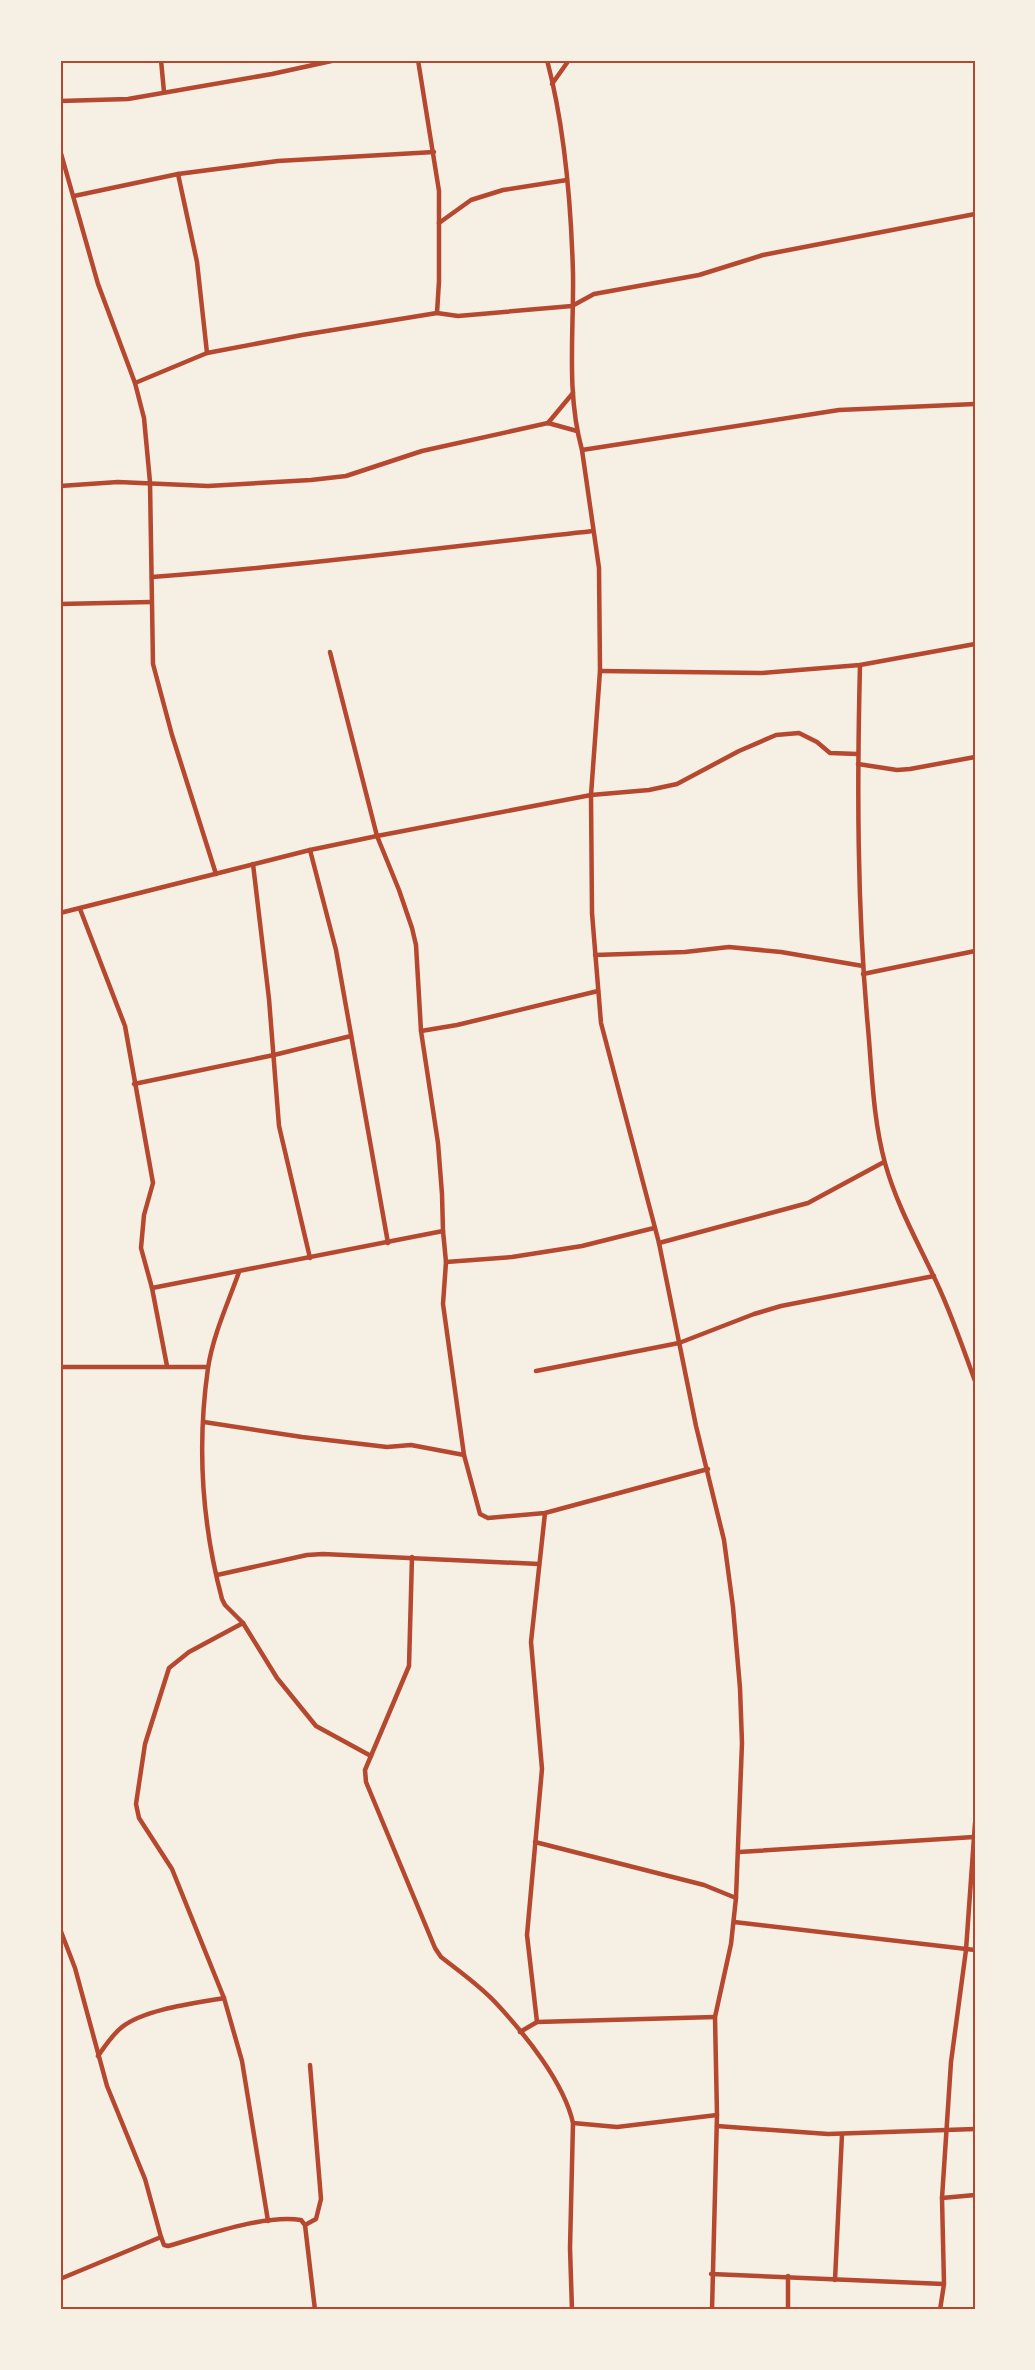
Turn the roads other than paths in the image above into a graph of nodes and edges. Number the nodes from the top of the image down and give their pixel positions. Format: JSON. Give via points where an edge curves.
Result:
{"nodes":[{"id":1,"x":161,"y":60,"type":"edge"},
{"id":2,"x":336,"y":60,"type":"edge"},
{"id":3,"x":418,"y":60,"type":"edge"},
{"id":4,"x":547,"y":60,"type":"edge"},
{"id":5,"x":569,"y":60,"type":"edge"},
{"id":6,"x":552,"y":84,"type":"junction"},
{"id":7,"x":164,"y":93,"type":"junction"},
{"id":8,"x":60,"y":101,"type":"edge"},
{"id":9,"x":60,"y":150,"type":"edge"},
{"id":10,"x":434,"y":152,"type":"junction"},
{"id":11,"x":178,"y":174,"type":"junction"},
{"id":12,"x":567,"y":180,"type":"junction"},
{"id":13,"x":74,"y":196,"type":"junction"},
{"id":14,"x":975,"y":214,"type":"edge"},
{"id":15,"x":439,"y":224,"type":"junction"},
{"id":16,"x":572,"y":306,"type":"junction"},
{"id":17,"x":436,"y":313,"type":"junction"},
{"id":18,"x":207,"y":353,"type":"junction"},
{"id":19,"x":135,"y":383,"type":"junction"},
{"id":20,"x":573,"y":393,"type":"junction"},
{"id":21,"x":975,"y":404,"type":"edge"},
{"id":22,"x":548,"y":423,"type":"junction"},
{"id":23,"x":577,"y":431,"type":"junction"},
{"id":24,"x":582,"y":450,"type":"junction"},
{"id":25,"x":150,"y":482,"type":"junction"},
{"id":26,"x":60,"y":486,"type":"edge"},
{"id":27,"x":593,"y":531,"type":"junction"},
{"id":28,"x":152,"y":577,"type":"junction"},
{"id":29,"x":152,"y":602,"type":"junction"},
{"id":30,"x":60,"y":604,"type":"edge"},
{"id":31,"x":975,"y":644,"type":"edge"},
{"id":32,"x":330,"y":652,"type":"dead end"},
{"id":33,"x":860,"y":665,"type":"junction"},
{"id":34,"x":600,"y":671,"type":"junction"},
{"id":35,"x":858,"y":754,"type":"junction"},
{"id":36,"x":975,"y":757,"type":"edge"},
{"id":37,"x":858,"y":764,"type":"junction"},
{"id":38,"x":591,"y":795,"type":"junction"},
{"id":39,"x":377,"y":836,"type":"junction"},
{"id":40,"x":310,"y":850,"type":"junction"},
{"id":41,"x":252,"y":864,"type":"junction"},
{"id":42,"x":216,"y":874,"type":"junction"},
{"id":43,"x":80,"y":909,"type":"junction"},
{"id":44,"x":60,"y":913,"type":"edge"},
{"id":45,"x":975,"y":951,"type":"edge"},
{"id":46,"x":595,"y":955,"type":"junction"},
{"id":47,"x":863,"y":966,"type":"junction"},
{"id":48,"x":863,"y":974,"type":"junction"},
{"id":49,"x":598,"y":991,"type":"junction"},
{"id":50,"x":421,"y":1031,"type":"junction"},
{"id":51,"x":351,"y":1036,"type":"junction"},
{"id":52,"x":274,"y":1054,"type":"junction"},
{"id":53,"x":134,"y":1084,"type":"junction"},
{"id":54,"x":884,"y":1161,"type":"junction"},
{"id":55,"x":654,"y":1228,"type":"junction"},
{"id":56,"x":442,"y":1231,"type":"junction"},
{"id":57,"x":388,"y":1243,"type":"junction"},
{"id":58,"x":659,"y":1243,"type":"junction"},
{"id":59,"x":309,"y":1258,"type":"junction"},
{"id":60,"x":446,"y":1262,"type":"junction"},
{"id":61,"x":239,"y":1272,"type":"junction"},
{"id":62,"x":934,"y":1276,"type":"junction"},
{"id":63,"x":152,"y":1288,"type":"junction"},
{"id":64,"x":679,"y":1343,"type":"junction"},
{"id":65,"x":60,"y":1366,"type":"edge"},
{"id":66,"x":167,"y":1366,"type":"junction"},
{"id":67,"x":208,"y":1367,"type":"junction"},
{"id":68,"x":536,"y":1371,"type":"dead end"},
{"id":69,"x":975,"y":1381,"type":"edge"},
{"id":70,"x":204,"y":1422,"type":"junction"},
{"id":71,"x":464,"y":1455,"type":"junction"},
{"id":72,"x":708,"y":1469,"type":"junction"},
{"id":73,"x":545,"y":1513,"type":"junction"},
{"id":74,"x":412,"y":1557,"type":"junction"},
{"id":75,"x":539,"y":1564,"type":"junction"},
{"id":76,"x":217,"y":1575,"type":"junction"},
{"id":77,"x":243,"y":1623,"type":"junction"},
{"id":78,"x":371,"y":1756,"type":"junction"},
{"id":79,"x":975,"y":1823,"type":"edge"},
{"id":80,"x":974,"y":1837,"type":"edge"},
{"id":81,"x":535,"y":1842,"type":"junction"},
{"id":82,"x":739,"y":1852,"type":"junction"},
{"id":83,"x":736,"y":1898,"type":"junction"},
{"id":84,"x":734,"y":1922,"type":"junction"},
{"id":85,"x":60,"y":1929,"type":"edge"},
{"id":86,"x":966,"y":1950,"type":"junction"},
{"id":87,"x":975,"y":1950,"type":"edge"},
{"id":88,"x":224,"y":1998,"type":"junction"},
{"id":89,"x":715,"y":2017,"type":"junction"},
{"id":90,"x":537,"y":2022,"type":"junction"},
{"id":91,"x":520,"y":2032,"type":"junction"},
{"id":92,"x":98,"y":2056,"type":"junction"},
{"id":93,"x":310,"y":2065,"type":"dead end"},
{"id":94,"x":717,"y":2115,"type":"junction"},
{"id":95,"x":573,"y":2123,"type":"junction"},
{"id":96,"x":717,"y":2126,"type":"junction"},
{"id":97,"x":947,"y":2129,"type":"junction"},
{"id":98,"x":975,"y":2129,"type":"edge"},
{"id":99,"x":842,"y":2134,"type":"junction"},
{"id":100,"x":975,"y":2195,"type":"edge"},
{"id":101,"x":942,"y":2198,"type":"junction"},
{"id":102,"x":268,"y":2221,"type":"junction"},
{"id":103,"x":305,"y":2225,"type":"junction"},
{"id":104,"x":161,"y":2237,"type":"junction"},
{"id":105,"x":711,"y":2274,"type":"junction"},
{"id":106,"x":788,"y":2276,"type":"junction"},
{"id":107,"x":60,"y":2279,"type":"edge"},
{"id":108,"x":835,"y":2280,"type":"junction"},
{"id":109,"x":944,"y":2284,"type":"junction"},
{"id":110,"x":315,"y":2310,"type":"edge"},
{"id":111,"x":572,"y":2310,"type":"edge"},
{"id":112,"x":711,"y":2310,"type":"edge"},
{"id":113,"x":788,"y":2310,"type":"edge"},
{"id":114,"x":940,"y":2310,"type":"edge"}],
"edges":[{"from":1,"to":7,"type":"street"},
{"from":2,"to":7,"type":"street"},
{"from":3,"to":10,"type":"street"},
{"from":4,"to":6,"type":"street"},
{"from":5,"to":6,"type":"street"},
{"from":6,"to":12,"type":"street"},
{"from":7,"to":8,"type":"street","via":[[128,99]]},
{"from":9,"to":13,"type":"street"},
{"from":10,"to":11,"type":"street","via":[[278,162]]},
{"from":10,"to":15,"type":"street"},
{"from":11,"to":13,"type":"street"},
{"from":11,"to":18,"type":"street","via":[[197,262]]},
{"from":12,"to":15,"type":"street","via":[[503,190],[471,200]]},
{"from":12,"to":16,"type":"street"},
{"from":13,"to":19,"type":"street","via":[[98,284]]},
{"from":14,"to":16,"type":"street","via":[[763,255],[699,275],[594,294]]},
{"from":15,"to":17,"type":"street"},
{"from":16,"to":17,"type":"street","via":[[458,316]]},
{"from":16,"to":20,"type":"street"},
{"from":17,"to":18,"type":"street"},
{"from":18,"to":19,"type":"street"},
{"from":19,"to":25,"type":"street","via":[[144,418]]},
{"from":20,"to":22,"type":"street"},
{"from":20,"to":23,"type":"street"},
{"from":21,"to":24,"type":"street","via":[[839,410]]},
{"from":22,"to":23,"type":"street"},
{"from":22,"to":25,"type":"street","via":[[422,451],[346,476],[208,486]]},
{"from":23,"to":24,"type":"street"},
{"from":24,"to":27,"type":"street"},
{"from":25,"to":26,"type":"street"},
{"from":25,"to":28,"type":"street"},
{"from":27,"to":28,"type":"street"},
{"from":27,"to":34,"type":"street","via":[[599,568]]},
{"from":28,"to":29,"type":"street"},
{"from":29,"to":30,"type":"street"},
{"from":29,"to":42,"type":"street","via":[[153,664]]},
{"from":31,"to":33,"type":"street"},
{"from":32,"to":39,"type":"street"},
{"from":33,"to":34,"type":"street","via":[[761,673]]},
{"from":33,"to":35,"type":"street"},
{"from":34,"to":38,"type":"street"},
{"from":35,"to":37,"type":"street"},
{"from":35,"to":38,"type":"street","via":[[830,753],[799,734],[776,735],[677,784]]},
{"from":36,"to":37,"type":"street","via":[[910,770]]},
{"from":37,"to":47,"type":"street"},
{"from":38,"to":39,"type":"street"},
{"from":38,"to":46,"type":"street"},
{"from":39,"to":40,"type":"street"},
{"from":39,"to":50,"type":"street","via":[[416,945]]},
{"from":40,"to":41,"type":"street"},
{"from":40,"to":51,"type":"street","via":[[336,950]]},
{"from":41,"to":42,"type":"street"},
{"from":41,"to":52,"type":"street"},
{"from":42,"to":43,"type":"street"},
{"from":43,"to":44,"type":"street"},
{"from":43,"to":53,"type":"street","via":[[122,1014]]},
{"from":45,"to":48,"type":"street"},
{"from":46,"to":47,"type":"street","via":[[729,947]]},
{"from":46,"to":49,"type":"street"},
{"from":47,"to":48,"type":"street"},
{"from":48,"to":54,"type":"street","via":[[874,1102]]},
{"from":49,"to":50,"type":"street"},
{"from":49,"to":55,"type":"street","via":[[603,1035]]},
{"from":50,"to":56,"type":"street","via":[[438,1143]]},
{"from":51,"to":52,"type":"street"},
{"from":51,"to":57,"type":"street"},
{"from":52,"to":53,"type":"street"},
{"from":52,"to":59,"type":"street","via":[[279,1126]]},
{"from":53,"to":63,"type":"street","via":[[153,1183],[141,1236]]},
{"from":54,"to":58,"type":"street","via":[[808,1203]]},
{"from":54,"to":62,"type":"street"},
{"from":55,"to":58,"type":"street"},
{"from":55,"to":60,"type":"street","via":[[582,1246]]},
{"from":56,"to":57,"type":"street"},
{"from":56,"to":60,"type":"street"},
{"from":57,"to":59,"type":"street"},
{"from":58,"to":64,"type":"street"},
{"from":59,"to":61,"type":"street"},
{"from":60,"to":71,"type":"street","via":[[443,1304]]},
{"from":61,"to":63,"type":"street"},
{"from":61,"to":67,"type":"street"},
{"from":62,"to":64,"type":"street","via":[[781,1306]]},
{"from":62,"to":69,"type":"street"},
{"from":63,"to":66,"type":"street"},
{"from":64,"to":68,"type":"street"},
{"from":64,"to":72,"type":"street"},
{"from":65,"to":66,"type":"street"},
{"from":66,"to":67,"type":"street"},
{"from":67,"to":70,"type":"street"},
{"from":70,"to":71,"type":"street","via":[[387,1447],[411,1445]]},
{"from":70,"to":76,"type":"street","via":[[201,1465]]},
{"from":71,"to":73,"type":"street","via":[[480,1514],[488,1518]]},
{"from":72,"to":73,"type":"street"},
{"from":72,"to":82,"type":"street","via":[[724,1540],[739,1669]]},
{"from":73,"to":75,"type":"street"},
{"from":74,"to":75,"type":"street"},
{"from":74,"to":76,"type":"street","via":[[307,1555]]},
{"from":74,"to":78,"type":"street","via":[[409,1666]]},
{"from":75,"to":81,"type":"street","via":[[531,1642],[542,1769]]},
{"from":76,"to":77,"type":"street","via":[[225,1605]]},
{"from":77,"to":78,"type":"street","via":[[277,1678],[316,1726]]},
{"from":77,"to":88,"type":"street","via":[[189,1652],[169,1668],[145,1744],[136,1804],[139,1818],[172,1869]]},
{"from":78,"to":91,"type":"street","via":[[365,1770],[366,1782],[429,1937],[441,1957],[494,2001]]},
{"from":79,"to":80,"type":"street"},
{"from":80,"to":82,"type":"street"},
{"from":80,"to":86,"type":"street"},
{"from":81,"to":83,"type":"street","via":[[704,1885]]},
{"from":81,"to":90,"type":"street","via":[[526,1935]]},
{"from":82,"to":83,"type":"street"},
{"from":83,"to":84,"type":"street"},
{"from":84,"to":86,"type":"street"},
{"from":84,"to":89,"type":"street"},
{"from":85,"to":92,"type":"street","via":[[75,1968]]},
{"from":86,"to":87,"type":"street"},
{"from":86,"to":97,"type":"street","via":[[951,2062]]},
{"from":88,"to":92,"type":"street","via":[[169,2008],[124,2025]]},
{"from":88,"to":102,"type":"street","via":[[242,2061]]},
{"from":89,"to":90,"type":"street"},
{"from":89,"to":94,"type":"street"},
{"from":90,"to":91,"type":"street"},
{"from":91,"to":95,"type":"street","via":[[562,2094]]},
{"from":92,"to":104,"type":"street","via":[[145,2179]]},
{"from":93,"to":103,"type":"street","via":[[321,2199],[316,2219]]},
{"from":94,"to":95,"type":"street","via":[[617,2127]]},
{"from":94,"to":96,"type":"street"},
{"from":95,"to":111,"type":"street"},
{"from":96,"to":99,"type":"street"},
{"from":96,"to":105,"type":"street"},
{"from":97,"to":98,"type":"street"},
{"from":97,"to":99,"type":"street"},
{"from":97,"to":101,"type":"street"},
{"from":99,"to":108,"type":"street"},
{"from":100,"to":101,"type":"street"},
{"from":101,"to":109,"type":"street"},
{"from":102,"to":103,"type":"street","via":[[294,2219]]},
{"from":102,"to":104,"type":"street","via":[[168,2247]]},
{"from":103,"to":110,"type":"street"},
{"from":104,"to":107,"type":"street"},
{"from":105,"to":106,"type":"street"},
{"from":105,"to":112,"type":"street"},
{"from":106,"to":108,"type":"street"},
{"from":106,"to":113,"type":"street"},
{"from":108,"to":109,"type":"street"},
{"from":109,"to":114,"type":"street"}]}
